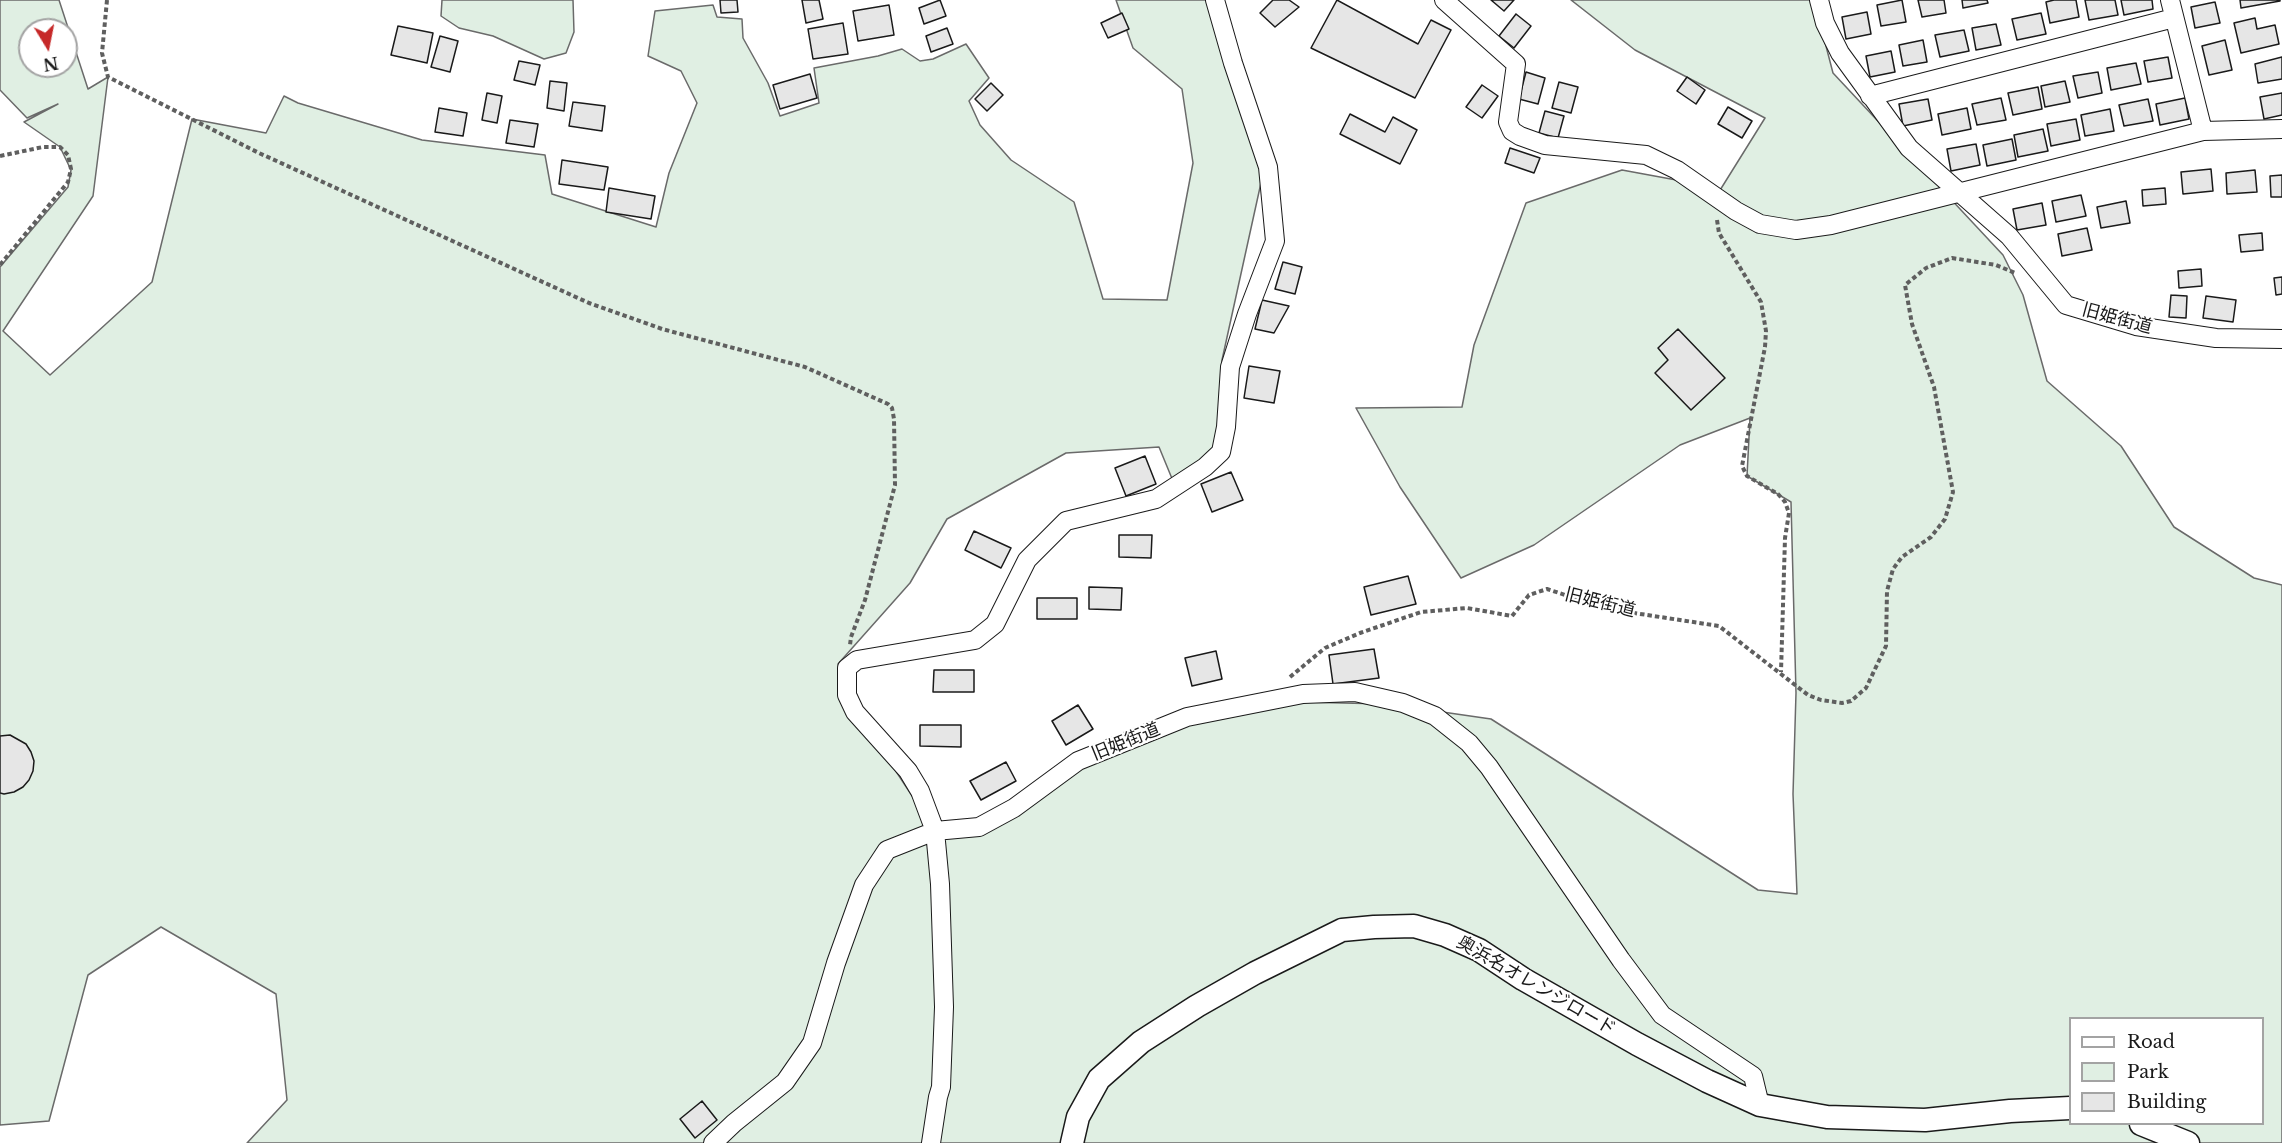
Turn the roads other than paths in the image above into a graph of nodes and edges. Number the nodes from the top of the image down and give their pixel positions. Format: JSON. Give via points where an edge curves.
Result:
{"nodes":[{"id":1,"x":1215,"y":0,"type":"edge"},
{"id":2,"x":1444,"y":0,"type":"edge"},
{"id":3,"x":1819,"y":0,"type":"edge"},
{"id":4,"x":2170,"y":0,"type":"edge"},
{"id":5,"x":2174,"y":18,"type":"junction"},
{"id":6,"x":1870,"y":96,"type":"junction"},
{"id":7,"x":2282,"y":129,"type":"edge"},
{"id":8,"x":2203,"y":131,"type":"junction"},
{"id":9,"x":1958,"y":193,"type":"junction"},
{"id":10,"x":2282,"y":339,"type":"edge"},
{"id":11,"x":935,"y":831,"type":"junction"},
{"id":12,"x":1760,"y":1105,"type":"junction"},
{"id":13,"x":2069,"y":1108,"type":"edge"},
{"id":14,"x":2143,"y":1125,"type":"edge"},
{"id":15,"x":713,"y":1143,"type":"edge"},
{"id":16,"x":930,"y":1143,"type":"edge"},
{"id":17,"x":1072,"y":1143,"type":"edge"},
{"id":18,"x":2188,"y":1143,"type":"edge"}],
"edges":[{"from":1,"to":11,"type":"street","via":[[1268,167],[1275,241],[1230,367],[1221,452],[1156,499],[1066,521],[1027,560],[995,624],[975,640],[857,660],[847,668],[848,694],[855,712],[908,771]]},
{"from":2,"to":9,"type":"street","via":[[1516,64],[1508,122],[1520,136],[1545,145],[1646,155],[1677,170],[1736,212],[1760,224],[1796,230]]},
{"from":3,"to":6,"type":"street","via":[[1840,53]]},
{"from":4,"to":5,"type":"street"},
{"from":5,"to":6,"type":"street"},
{"from":5,"to":8,"type":"street"},
{"from":6,"to":9,"type":"street","via":[[1909,148]]},
{"from":7,"to":8,"type":"street"},
{"from":8,"to":9,"type":"street"},
{"from":9,"to":10,"type":"street","name":"旧姫街道","via":[[2008,236],[2066,305],[2136,326],[2216,338]]},
{"from":11,"to":12,"type":"street","name":"旧姫街道","via":[[979,827],[1014,808],[1078,761],[1187,717],[1303,694],[1355,692],[1403,703],[1435,717],[1469,743],[1662,1015],[1753,1076]]},
{"from":11,"to":15,"type":"street","name":"旧姫街道","via":[[887,850],[864,885],[812,1043],[785,1082]]},
{"from":11,"to":16,"type":"street","via":[[944,1007],[942,1087]]},
{"from":12,"to":13,"type":"street","name":"奥浜名オレンジロード","via":[[1827,1117],[1925,1120]]},
{"from":12,"to":17,"type":"street","name":"奥浜名オレンジロード","via":[[1637,1044],[1479,950],[1414,926],[1374,927],[1342,930],[1255,973],[1142,1042],[1099,1079],[1078,1117]]},
{"from":14,"to":18,"type":"street"}]}
